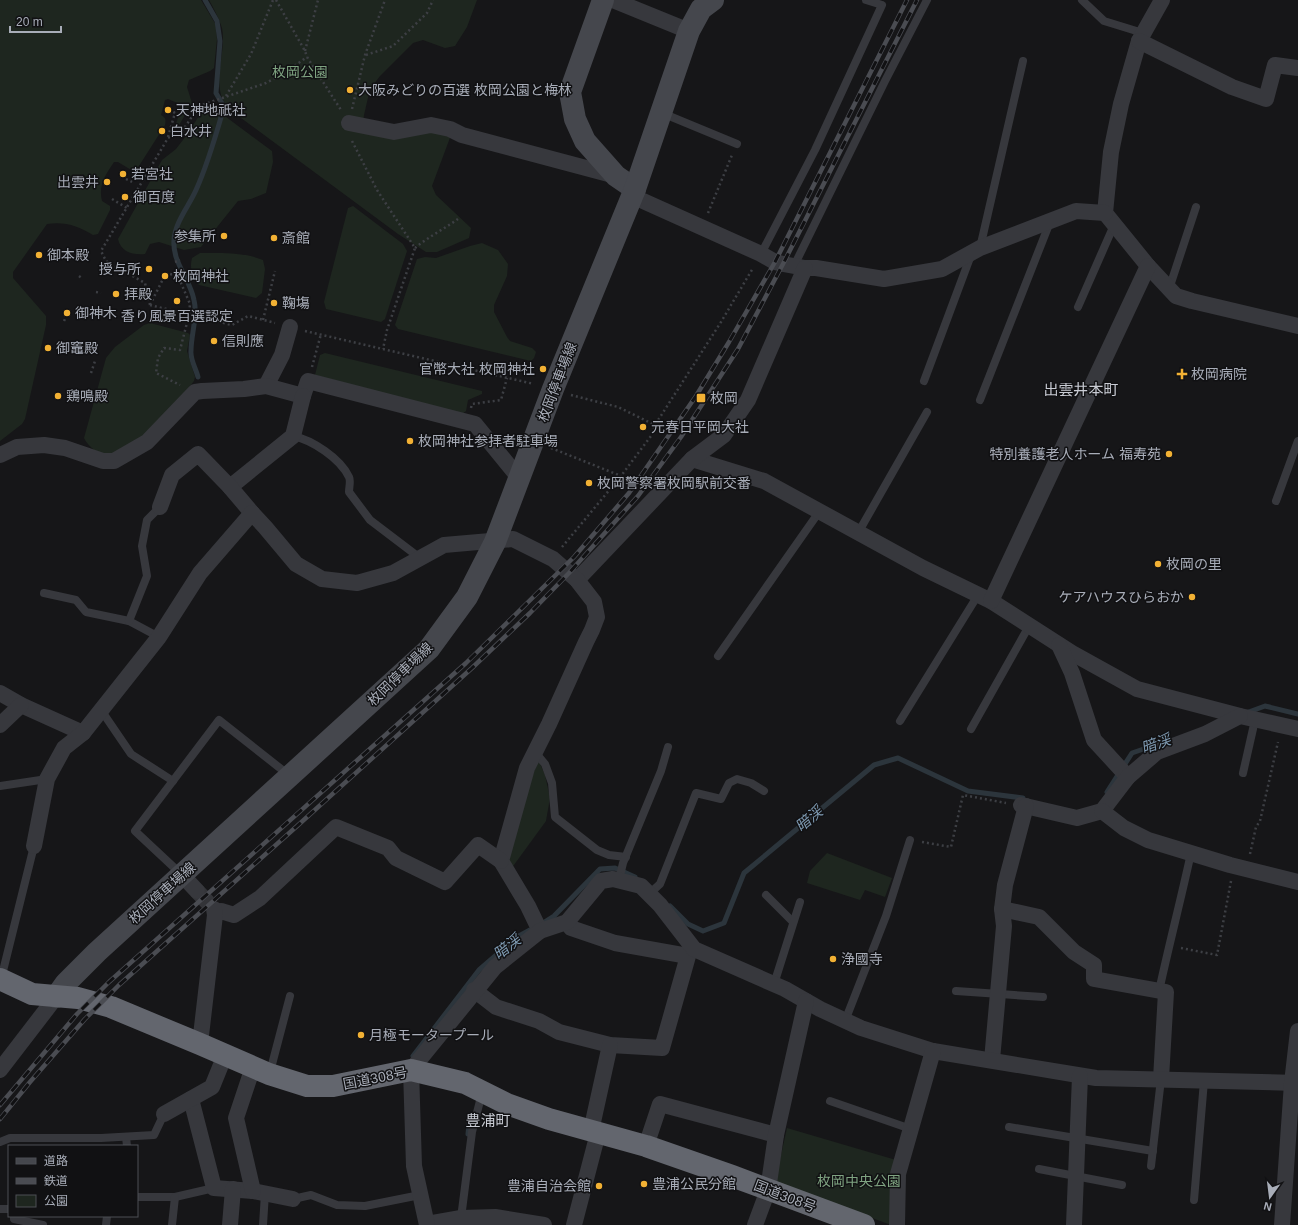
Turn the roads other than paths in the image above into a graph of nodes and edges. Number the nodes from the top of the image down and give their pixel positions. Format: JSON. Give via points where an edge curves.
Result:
{"nodes":[{"id":1,"x":603,"y":0,"type":"edge"},
{"id":2,"x":613,"y":0,"type":"edge"},
{"id":3,"x":713,"y":0,"type":"edge"},
{"id":4,"x":866,"y":0,"type":"edge"},
{"id":5,"x":927,"y":0,"type":"edge"},
{"id":6,"x":1082,"y":0,"type":"edge"},
{"id":7,"x":1162,"y":0,"type":"edge"},
{"id":8,"x":689,"y":31,"type":"junction"},
{"id":9,"x":1141,"y":37,"type":"junction"},
{"id":10,"x":1023,"y":61,"type":"dead end"},
{"id":11,"x":1298,"y":68,"type":"edge"},
{"id":12,"x":661,"y":113,"type":"junction"},
{"id":13,"x":349,"y":123,"type":"road end"},
{"id":14,"x":737,"y":144,"type":"road end"},
{"id":15,"x":616,"y":176,"type":"junction"},
{"id":16,"x":634,"y":192,"type":"junction"},
{"id":17,"x":1196,"y":208,"type":"dead end"},
{"id":18,"x":1109,"y":219,"type":"junction"},
{"id":19,"x":1050,"y":220,"type":"junction"},
{"id":20,"x":976,"y":250,"type":"junction"},
{"id":21,"x":761,"y":254,"type":"junction"},
{"id":22,"x":1148,"y":266,"type":"junction"},
{"id":23,"x":799,"y":267,"type":"junction"},
{"id":24,"x":1170,"y":289,"type":"junction"},
{"id":25,"x":1078,"y":307,"type":"dead end"},
{"id":26,"x":1298,"y":326,"type":"edge"},
{"id":27,"x":290,"y":327,"type":"road end"},
{"id":28,"x":924,"y":381,"type":"dead end"},
{"id":29,"x":266,"y":386,"type":"junction"},
{"id":30,"x":306,"y":388,"type":"junction"},
{"id":31,"x":980,"y":400,"type":"dead end"},
{"id":32,"x":927,"y":412,"type":"dead end"},
{"id":33,"x":293,"y":436,"type":"junction"},
{"id":34,"x":1298,"y":441,"type":"edge"},
{"id":35,"x":0,"y":455,"type":"edge"},
{"id":36,"x":692,"y":459,"type":"junction"},
{"id":37,"x":519,"y":478,"type":"junction"},
{"id":38,"x":230,"y":486,"type":"junction"},
{"id":39,"x":1276,"y":501,"type":"dead end"},
{"id":40,"x":160,"y":507,"type":"joint"},
{"id":41,"x":819,"y":512,"type":"junction"},
{"id":42,"x":252,"y":513,"type":"junction"},
{"id":43,"x":858,"y":533,"type":"junction"},
{"id":44,"x":495,"y":542,"type":"junction"},
{"id":45,"x":420,"y":558,"type":"junction"},
{"id":46,"x":576,"y":580,"type":"junction"},
{"id":47,"x":44,"y":593,"type":"dead end"},
{"id":48,"x":984,"y":598,"type":"junction"},
{"id":49,"x":129,"y":621,"type":"junction"},
{"id":50,"x":1029,"y":626,"type":"junction"},
{"id":51,"x":159,"y":637,"type":"junction"},
{"id":52,"x":1059,"y":645,"type":"junction"},
{"id":53,"x":718,"y":656,"type":"dead end"},
{"id":54,"x":0,"y":693,"type":"edge"},
{"id":55,"x":21,"y":705,"type":"junction"},
{"id":56,"x":102,"y":710,"type":"junction"},
{"id":57,"x":1248,"y":718,"type":"junction"},
{"id":58,"x":900,"y":721,"type":"dead end"},
{"id":59,"x":0,"y":725,"type":"edge"},
{"id":60,"x":971,"y":729,"type":"dead end"},
{"id":61,"x":1298,"y":729,"type":"edge"},
{"id":62,"x":83,"y":733,"type":"junction"},
{"id":63,"x":668,"y":747,"type":"dead end"},
{"id":64,"x":535,"y":752,"type":"junction"},
{"id":65,"x":1243,"y":773,"type":"dead end"},
{"id":66,"x":290,"y":776,"type":"junction"},
{"id":67,"x":1127,"y":777,"type":"junction"},
{"id":68,"x":48,"y":779,"type":"junction"},
{"id":69,"x":172,"y":781,"type":"junction"},
{"id":70,"x":0,"y":786,"type":"edge"},
{"id":71,"x":764,"y":791,"type":"dead end"},
{"id":72,"x":1102,"y":811,"type":"junction"},
{"id":73,"x":910,"y":840,"type":"road end"},
{"id":74,"x":34,"y":846,"type":"joint"},
{"id":75,"x":1191,"y":853,"type":"junction"},
{"id":76,"x":624,"y":860,"type":"junction"},
{"id":77,"x":501,"y":861,"type":"junction"},
{"id":78,"x":182,"y":874,"type":"junction"},
{"id":79,"x":620,"y":877,"type":"junction"},
{"id":80,"x":1298,"y":882,"type":"edge"},
{"id":81,"x":654,"y":890,"type":"junction"},
{"id":82,"x":197,"y":891,"type":"tunnel mouth"},
{"id":83,"x":766,"y":895,"type":"dead end"},
{"id":84,"x":800,"y":902,"type":"dead end"},
{"id":85,"x":1002,"y":909,"type":"junction"},
{"id":86,"x":567,"y":922,"type":"junction"},
{"id":87,"x":793,"y":922,"type":"junction"},
{"id":88,"x":540,"y":930,"type":"junction"},
{"id":89,"x":691,"y":953,"type":"junction"},
{"id":90,"x":2,"y":975,"type":"edge"},
{"id":91,"x":774,"y":984,"type":"junction"},
{"id":92,"x":474,"y":990,"type":"junction"},
{"id":93,"x":956,"y":991,"type":"dead end"},
{"id":94,"x":1159,"y":991,"type":"junction"},
{"id":95,"x":998,"y":994,"type":"junction"},
{"id":96,"x":290,"y":996,"type":"dead end"},
{"id":97,"x":56,"y":997,"type":"junction"},
{"id":98,"x":1043,"y":997,"type":"dead end"},
{"id":99,"x":806,"y":1001,"type":"junction"},
{"id":100,"x":845,"y":1021,"type":"junction"},
{"id":101,"x":1298,"y":1031,"type":"edge"},
{"id":102,"x":200,"y":1044,"type":"junction"},
{"id":103,"x":610,"y":1045,"type":"junction"},
{"id":104,"x":933,"y":1051,"type":"junction"},
{"id":105,"x":225,"y":1055,"type":"junction"},
{"id":106,"x":992,"y":1060,"type":"junction"},
{"id":107,"x":0,"y":1070,"type":"edge"},
{"id":108,"x":411,"y":1070,"type":"junction"},
{"id":109,"x":261,"y":1071,"type":"junction"},
{"id":110,"x":1080,"y":1076,"type":"junction"},
{"id":111,"x":1161,"y":1080,"type":"junction"},
{"id":112,"x":1204,"y":1081,"type":"junction"},
{"id":113,"x":1295,"y":1083,"type":"edge"},
{"id":114,"x":482,"y":1092,"type":"junction"},
{"id":115,"x":191,"y":1099,"type":"junction"},
{"id":116,"x":830,"y":1101,"type":"dead end"},
{"id":117,"x":164,"y":1114,"type":"joint"},
{"id":118,"x":1009,"y":1127,"type":"dead end"},
{"id":119,"x":911,"y":1129,"type":"junction"},
{"id":120,"x":594,"y":1132,"type":"junction"},
{"id":121,"x":776,"y":1135,"type":"junction"},
{"id":122,"x":126,"y":1137,"type":"junction"},
{"id":123,"x":1078,"y":1139,"type":"junction"},
{"id":124,"x":0,"y":1142,"type":"edge"},
{"id":125,"x":127,"y":1145,"type":"edge"},
{"id":126,"x":646,"y":1146,"type":"junction"},
{"id":127,"x":1153,"y":1151,"type":"junction"},
{"id":128,"x":1151,"y":1166,"type":"dead end"},
{"id":129,"x":1039,"y":1170,"type":"dead end"},
{"id":130,"x":1076,"y":1176,"type":"junction"},
{"id":131,"x":1122,"y":1185,"type":"dead end"},
{"id":132,"x":214,"y":1188,"type":"junction"},
{"id":133,"x":233,"y":1189,"type":"junction"},
{"id":134,"x":768,"y":1190,"type":"junction"},
{"id":135,"x":259,"y":1192,"type":"junction"},
{"id":136,"x":420,"y":1195,"type":"junction"},
{"id":137,"x":175,"y":1197,"type":"junction"},
{"id":138,"x":138,"y":1198,"type":"edge"},
{"id":139,"x":293,"y":1199,"type":"joint"},
{"id":140,"x":1194,"y":1200,"type":"dead end"},
{"id":141,"x":14,"y":1217,"type":"edge"},
{"id":142,"x":461,"y":1218,"type":"junction"},
{"id":143,"x":42,"y":1225,"type":"edge"},
{"id":144,"x":172,"y":1225,"type":"edge"},
{"id":145,"x":230,"y":1225,"type":"edge"},
{"id":146,"x":263,"y":1225,"type":"edge"},
{"id":147,"x":427,"y":1225,"type":"edge"},
{"id":148,"x":544,"y":1225,"type":"edge"},
{"id":149,"x":574,"y":1225,"type":"edge"},
{"id":150,"x":755,"y":1225,"type":"edge"},
{"id":151,"x":864,"y":1225,"type":"edge"},
{"id":152,"x":897,"y":1225,"type":"edge"},
{"id":153,"x":1074,"y":1225,"type":"edge"},
{"id":154,"x":1282,"y":1225,"type":"edge"}],
"edges":[{"from":1,"to":15,"type":"main road","via":[[570,92],[575,119],[585,141]]},
{"from":2,"to":8,"type":"street"},
{"from":3,"to":8,"type":"main road","name":"枚岡停車場線","via":[[702,9]]},
{"from":4,"to":21,"type":"lane","via":[[882,5],[815,150]]},
{"from":5,"to":23,"type":"lane","via":[[885,81]]},
{"from":6,"to":9,"type":"lane","via":[[1104,21]]},
{"from":7,"to":9,"type":"street"},
{"from":8,"to":12,"type":"main road","name":"枚岡停車場線"},
{"from":9,"to":11,"type":"street","via":[[1232,87],[1266,99],[1275,66]]},
{"from":9,"to":18,"type":"street","via":[[1121,104],[1111,152]]},
{"from":10,"to":20,"type":"lane"},
{"from":12,"to":14,"type":"lane"},
{"from":12,"to":16,"type":"main road","name":"枚岡停車場線"},
{"from":13,"to":15,"type":"street","via":[[394,132],[438,126],[462,135]]},
{"from":15,"to":16,"type":"main road"},
{"from":16,"to":21,"type":"street"},
{"from":16,"to":37,"type":"main road","name":"枚岡停車場線"},
{"from":17,"to":24,"type":"lane"},
{"from":18,"to":19,"type":"street","via":[[1076,211]]},
{"from":18,"to":22,"type":"street"},
{"from":18,"to":25,"type":"lane"},
{"from":19,"to":20,"type":"street"},
{"from":19,"to":31,"type":"lane"},
{"from":20,"to":23,"type":"street","via":[[942,269],[884,279]]},
{"from":20,"to":28,"type":"lane"},
{"from":21,"to":23,"type":"street","via":[[775,262]]},
{"from":22,"to":24,"type":"street"},
{"from":22,"to":48,"type":"street"},
{"from":23,"to":36,"type":"street","via":[[748,400],[724,435]]},
{"from":24,"to":26,"type":"street","via":[[1176,296],[1192,301]]},
{"from":27,"to":29,"type":"street","via":[[282,355]]},
{"from":29,"to":30,"type":"street"},
{"from":29,"to":35,"type":"street","via":[[244,390],[195,392],[147,442],[114,461],[103,461],[65,448],[44,445],[17,447]]},
{"from":30,"to":33,"type":"street"},
{"from":30,"to":37,"type":"street","via":[[475,424]]},
{"from":32,"to":43,"type":"lane"},
{"from":33,"to":38,"type":"street"},
{"from":33,"to":45,"type":"lane","via":[[305,439],[324,450],[336,461],[350,480],[349,492],[370,520]]},
{"from":34,"to":39,"type":"lane"},
{"from":36,"to":41,"type":"street","via":[[764,481]]},
{"from":36,"to":46,"type":"street"},
{"from":37,"to":44,"type":"main road","name":"枚岡停車場線"},
{"from":38,"to":40,"type":"street","via":[[198,454],[172,475]]},
{"from":38,"to":42,"type":"street"},
{"from":40,"to":49,"type":"lane","via":[[147,520],[142,546],[147,576]]},
{"from":41,"to":43,"type":"street"},
{"from":41,"to":53,"type":"lane"},
{"from":42,"to":45,"type":"street","via":[[296,564],[322,579],[357,583],[393,573]]},
{"from":42,"to":51,"type":"street","via":[[200,573]]},
{"from":43,"to":48,"type":"street"},
{"from":44,"to":45,"type":"street","via":[[444,544]]},
{"from":44,"to":46,"type":"street","via":[[513,539],[553,559]]},
{"from":44,"to":66,"type":"main road","name":"枚岡停車場線","via":[[467,597],[429,649]]},
{"from":46,"to":64,"type":"street","via":[[594,602],[597,617]]},
{"from":47,"to":49,"type":"lane","via":[[76,600],[86,612]]},
{"from":48,"to":50,"type":"street"},
{"from":48,"to":58,"type":"lane"},
{"from":49,"to":51,"type":"lane"},
{"from":50,"to":52,"type":"street"},
{"from":50,"to":60,"type":"lane"},
{"from":51,"to":56,"type":"street"},
{"from":52,"to":57,"type":"street","via":[[1137,689]]},
{"from":52,"to":67,"type":"street","via":[[1072,673],[1094,740]]},
{"from":54,"to":55,"type":"street"},
{"from":55,"to":59,"type":"street"},
{"from":55,"to":62,"type":"street"},
{"from":56,"to":62,"type":"street"},
{"from":56,"to":69,"type":"lane","via":[[131,754]]},
{"from":57,"to":61,"type":"street"},
{"from":57,"to":65,"type":"lane"},
{"from":57,"to":67,"type":"street","via":[[1157,752]]},
{"from":62,"to":68,"type":"street","via":[[64,748]]},
{"from":63,"to":76,"type":"lane","via":[[661,771]]},
{"from":64,"to":76,"type":"lane","via":[[545,764],[552,783],[554,817],[597,850]]},
{"from":64,"to":77,"type":"street","via":[[527,768]]},
{"from":66,"to":69,"type":"lane","via":[[219,720]]},
{"from":66,"to":78,"type":"main road","name":"枚岡停車場線"},
{"from":67,"to":72,"type":"street"},
{"from":68,"to":70,"type":"lane"},
{"from":68,"to":74,"type":"street"},
{"from":69,"to":78,"type":"lane","via":[[134,831]]},
{"from":71,"to":81,"type":"lane","via":[[751,782],[737,779],[729,783],[721,799],[696,793]]},
{"from":72,"to":75,"type":"street","via":[[1124,828],[1148,840]]},
{"from":72,"to":85,"type":"street","via":[[1078,818],[1023,806]]},
{"from":73,"to":100,"type":"lane","via":[[886,916]]},
{"from":74,"to":90,"type":"lane"},
{"from":75,"to":80,"type":"street"},
{"from":75,"to":94,"type":"lane"},
{"from":76,"to":79,"type":"lane"},
{"from":77,"to":88,"type":"street"},
{"from":77,"to":102,"type":"street","via":[[478,845],[445,882],[396,858],[388,848],[336,827],[260,898],[234,914],[214,912]]},
{"from":78,"to":82,"type":"street"},
{"from":78,"to":97,"type":"main road","name":"枚岡停車場線","via":[[97,952],[66,983]]},
{"from":79,"to":81,"type":"street"},
{"from":79,"to":86,"type":"street","via":[[601,881]]},
{"from":81,"to":89,"type":"street","via":[[660,905]]},
{"from":83,"to":87,"type":"lane"},
{"from":84,"to":87,"type":"lane"},
{"from":85,"to":94,"type":"street","via":[[1039,917],[1074,952],[1094,964],[1094,979]]},
{"from":85,"to":95,"type":"street","via":[[1004,926]]},
{"from":86,"to":88,"type":"street"},
{"from":86,"to":89,"type":"street","via":[[571,928],[615,943]]},
{"from":87,"to":91,"type":"lane"},
{"from":88,"to":92,"type":"street","via":[[495,966]]},
{"from":89,"to":91,"type":"street"},
{"from":89,"to":103,"type":"street","via":[[662,1048]]},
{"from":90,"to":97,"type":"highway","name":"国道308号","via":[[32,994]]},
{"from":91,"to":99,"type":"street"},
{"from":92,"to":103,"type":"street","via":[[496,1007],[539,1021],[560,1032]]},
{"from":92,"to":108,"type":"street"},
{"from":93,"to":95,"type":"lane"},
{"from":94,"to":111,"type":"street","via":[[1166,992]]},
{"from":95,"to":98,"type":"lane"},
{"from":95,"to":106,"type":"street"},
{"from":96,"to":109,"type":"lane"},
{"from":97,"to":102,"type":"highway","name":"国道308号","via":[[78,998],[111,1007]]},
{"from":97,"to":107,"type":"street"},
{"from":99,"to":100,"type":"street"},
{"from":99,"to":121,"type":"street"},
{"from":100,"to":104,"type":"street"},
{"from":101,"to":113,"type":"street"},
{"from":102,"to":105,"type":"highway","name":"国道308号"},
{"from":103,"to":120,"type":"street"},
{"from":104,"to":106,"type":"street"},
{"from":104,"to":119,"type":"street"},
{"from":105,"to":109,"type":"highway","name":"国道308号"},
{"from":105,"to":115,"type":"street","via":[[212,1088]]},
{"from":106,"to":110,"type":"street"},
{"from":108,"to":109,"type":"highway","name":"国道308号","via":[[332,1086],[307,1086]]},
{"from":108,"to":114,"type":"highway","name":"国道308号","via":[[465,1083]]},
{"from":108,"to":136,"type":"street","via":[[414,1166]]},
{"from":109,"to":135,"type":"street","via":[[236,1118]]},
{"from":110,"to":111,"type":"street"},
{"from":110,"to":123,"type":"street"},
{"from":111,"to":112,"type":"street"},
{"from":111,"to":127,"type":"lane"},
{"from":112,"to":113,"type":"street"},
{"from":112,"to":140,"type":"lane"},
{"from":113,"to":154,"type":"street"},
{"from":114,"to":120,"type":"highway","name":"国道308号","via":[[507,1104]]},
{"from":114,"to":142,"type":"lane","via":[[472,1132]]},
{"from":115,"to":117,"type":"street"},
{"from":115,"to":132,"type":"street"},
{"from":116,"to":119,"type":"lane"},
{"from":117,"to":122,"type":"lane","via":[[154,1135]]},
{"from":118,"to":123,"type":"lane"},
{"from":119,"to":152,"type":"street","via":[[898,1174]]},
{"from":120,"to":126,"type":"highway","name":"国道308号"},
{"from":120,"to":149,"type":"street"},
{"from":121,"to":126,"type":"street","via":[[660,1104]]},
{"from":121,"to":134,"type":"street"},
{"from":122,"to":124,"type":"lane","via":[[10,1138]]},
{"from":122,"to":125,"type":"lane"},
{"from":123,"to":127,"type":"lane"},
{"from":123,"to":130,"type":"street"},
{"from":126,"to":134,"type":"highway","name":"国道308号"},
{"from":127,"to":128,"type":"lane"},
{"from":129,"to":130,"type":"lane"},
{"from":130,"to":131,"type":"lane"},
{"from":130,"to":153,"type":"street"},
{"from":132,"to":133,"type":"street"},
{"from":132,"to":137,"type":"lane"},
{"from":133,"to":135,"type":"street"},
{"from":133,"to":145,"type":"street"},
{"from":134,"to":150,"type":"street"},
{"from":134,"to":151,"type":"highway","name":"国道308号"},
{"from":135,"to":139,"type":"street"},
{"from":135,"to":146,"type":"lane"},
{"from":136,"to":139,"type":"lane","via":[[365,1206],[337,1205],[311,1195]]},
{"from":136,"to":147,"type":"street"},
{"from":137,"to":138,"type":"lane"},
{"from":137,"to":144,"type":"lane"},
{"from":141,"to":143,"type":"lane"},
{"from":142,"to":147,"type":"street"},
{"from":142,"to":148,"type":"street","via":[[496,1218]]}]}
